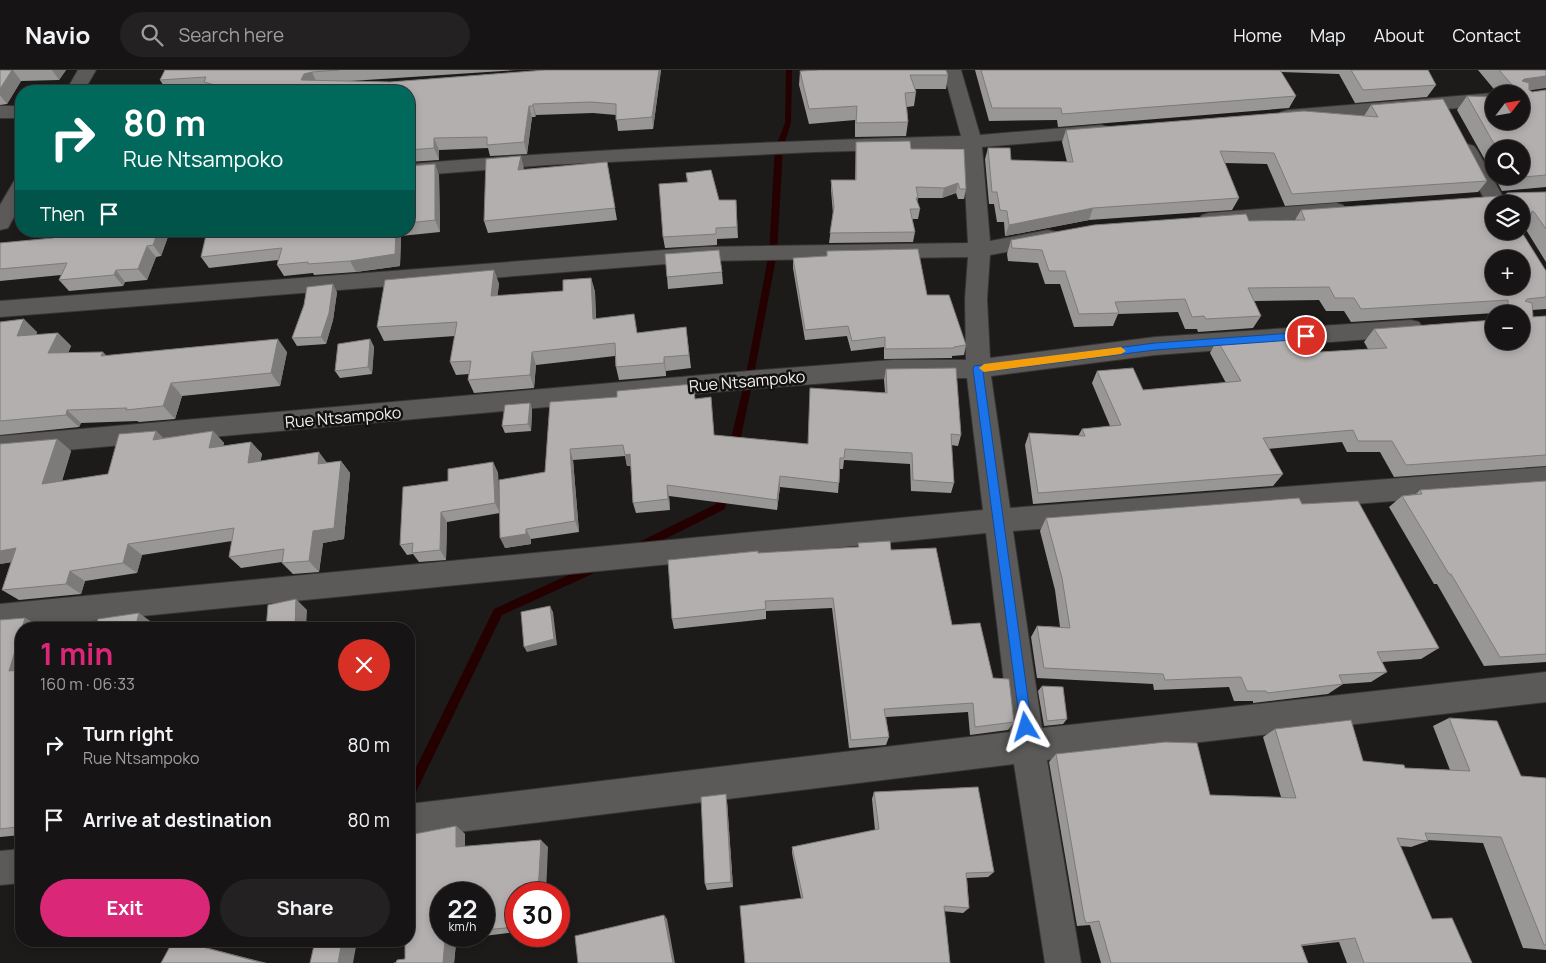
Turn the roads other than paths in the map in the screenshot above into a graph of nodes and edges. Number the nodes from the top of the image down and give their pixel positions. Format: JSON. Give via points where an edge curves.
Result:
{"nodes":[{"id":1,"x":87,"y":70,"type":"edge"},
{"id":2,"x":952,"y":70,"type":"edge"},
{"id":3,"x":78,"y":85,"type":"edge"},
{"id":4,"x":1437,"y":95,"type":"junction"},
{"id":5,"x":1485,"y":98,"type":"edge"},
{"id":6,"x":0,"y":112,"type":"edge"},
{"id":7,"x":15,"y":112,"type":"edge"},
{"id":8,"x":1268,"y":118,"type":"edge"},
{"id":9,"x":1451,"y":120,"type":"edge"},
{"id":10,"x":1120,"y":130,"type":"edge"},
{"id":11,"x":1461,"y":138,"type":"edge"},
{"id":12,"x":972,"y":142,"type":"junction"},
{"id":13,"x":415,"y":170,"type":"edge"},
{"id":14,"x":1485,"y":195,"type":"edge"},
{"id":15,"x":14,"y":198,"type":"edge"},
{"id":16,"x":1356,"y":209,"type":"edge"},
{"id":17,"x":1188,"y":221,"type":"edge"},
{"id":18,"x":0,"y":223,"type":"edge"},
{"id":19,"x":1070,"y":233,"type":"edge"},
{"id":20,"x":979,"y":250,"type":"junction"},
{"id":21,"x":0,"y":310,"type":"edge"},
{"id":22,"x":1437,"y":326,"type":"edge"},
{"id":23,"x":978,"y":369,"type":"junction"},
{"id":24,"x":0,"y":446,"type":"edge"},
{"id":25,"x":1546,"y":478,"type":"edge"},
{"id":26,"x":999,"y":520,"type":"junction"},
{"id":27,"x":0,"y":616,"type":"edge"},
{"id":28,"x":1546,"y":687,"type":"edge"},
{"id":29,"x":1028,"y":746,"type":"junction"},
{"id":30,"x":415,"y":820,"type":"edge"},
{"id":31,"x":15,"y":867,"type":"edge"},
{"id":32,"x":0,"y":868,"type":"edge"},
{"id":33,"x":1063,"y":963,"type":"edge"}],
"edges":[{"from":1,"to":3,"type":"street"},
{"from":2,"to":12,"type":"street"},
{"from":4,"to":5,"type":"street"},
{"from":4,"to":8,"type":"street"},
{"from":4,"to":9,"type":"street"},
{"from":6,"to":7,"type":"street"},
{"from":10,"to":12,"type":"street"},
{"from":11,"to":14,"type":"street"},
{"from":12,"to":13,"type":"street","via":[[557,158]]},
{"from":12,"to":20,"type":"street"},
{"from":15,"to":18,"type":"street"},
{"from":16,"to":17,"type":"street"},
{"from":19,"to":20,"type":"street"},
{"from":20,"to":21,"type":"street","via":[[704,254]]},
{"from":20,"to":23,"type":"street","via":[[976,299]]},
{"from":22,"to":23,"type":"street","name":"Rue Ntsampoko","via":[[1155,346]]},
{"from":23,"to":24,"type":"street","name":"Rue Ntsampoko","via":[[892,369],[758,379]]},
{"from":23,"to":26,"type":"street"},
{"from":25,"to":26,"type":"street"},
{"from":26,"to":27,"type":"street"},
{"from":26,"to":29,"type":"street"},
{"from":28,"to":29,"type":"street"},
{"from":29,"to":30,"type":"street"},
{"from":29,"to":33,"type":"street"},
{"from":31,"to":32,"type":"street"}]}
